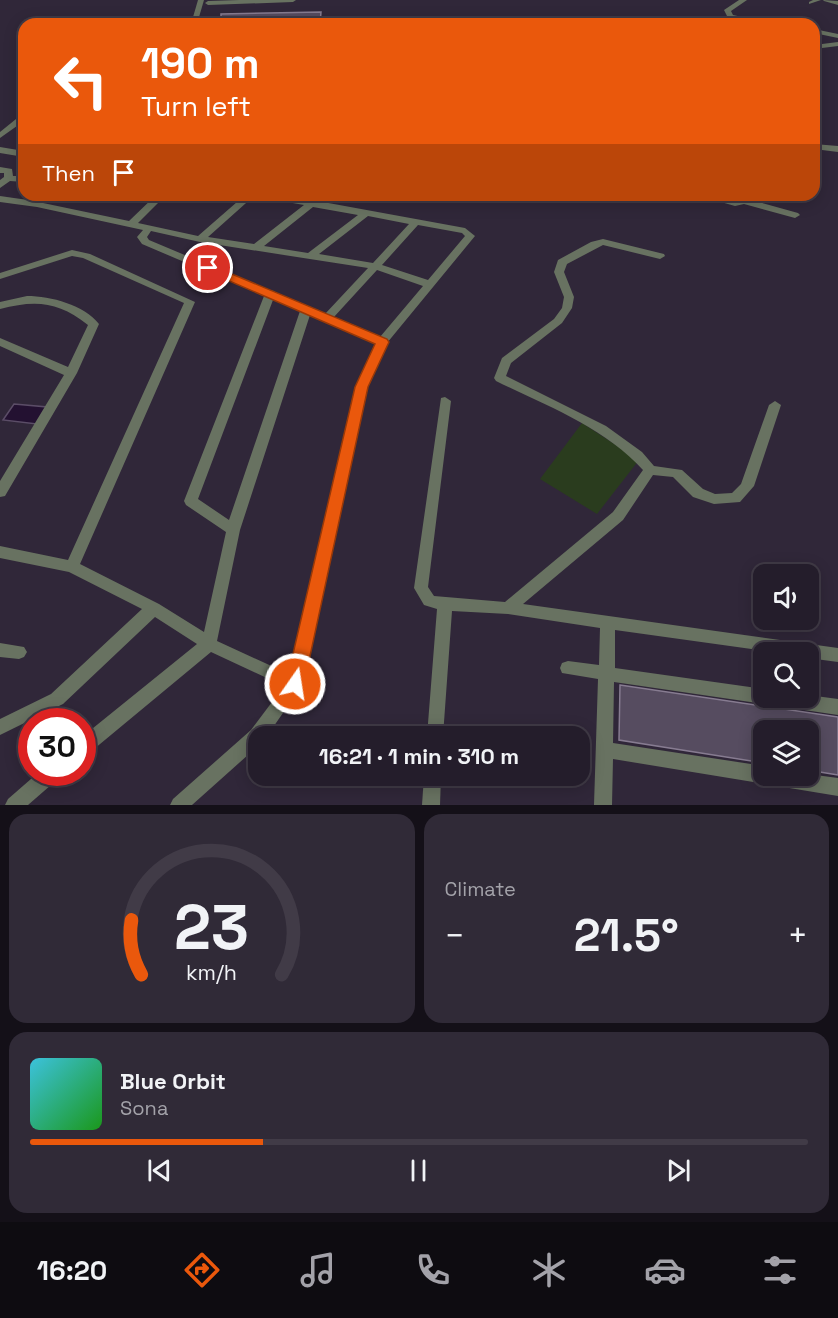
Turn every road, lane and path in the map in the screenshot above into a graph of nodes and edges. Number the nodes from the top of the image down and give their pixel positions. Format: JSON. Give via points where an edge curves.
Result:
{"nodes":[{"id":1,"x":293,"y":0,"type":"edge"},
{"id":2,"x":744,"y":0,"type":"edge"},
{"id":3,"x":826,"y":0,"type":"edge"},
{"id":4,"x":204,"y":1,"type":"edge"},
{"id":5,"x":266,"y":1,"type":"edge"},
{"id":6,"x":838,"y":3,"type":"edge"},
{"id":7,"x":197,"y":18,"type":"edge"},
{"id":8,"x":736,"y":18,"type":"edge"},
{"id":9,"x":820,"y":32,"type":"edge"},
{"id":10,"x":838,"y":36,"type":"edge"},
{"id":11,"x":838,"y":44,"type":"edge"},
{"id":12,"x":820,"y":46,"type":"edge"},
{"id":13,"x":18,"y":122,"type":"edge"},
{"id":14,"x":0,"y":136,"type":"edge"},
{"id":15,"x":820,"y":147,"type":"edge"},
{"id":16,"x":838,"y":149,"type":"edge"},
{"id":17,"x":0,"y":150,"type":"edge"},
{"id":18,"x":18,"y":153,"type":"edge"},
{"id":19,"x":0,"y":170,"type":"edge"},
{"id":20,"x":8,"y":178,"type":"junction"},
{"id":21,"x":18,"y":179,"type":"edge"},
{"id":22,"x":0,"y":185,"type":"edge"},
{"id":23,"x":0,"y":199,"type":"edge"},
{"id":24,"x":18,"y":199,"type":"edge"},
{"id":25,"x":48,"y":201,"type":"edge"},
{"id":26,"x":155,"y":201,"type":"edge"},
{"id":27,"x":243,"y":201,"type":"edge"},
{"id":28,"x":300,"y":201,"type":"edge"},
{"id":29,"x":752,"y":201,"type":"edge"},
{"id":30,"x":312,"y":203,"type":"junction"},
{"id":31,"x":366,"y":213,"type":"junction"},
{"id":32,"x":795,"y":215,"type":"dead end"},
{"id":33,"x":416,"y":222,"type":"junction"},
{"id":34,"x":132,"y":223,"type":"junction"},
{"id":35,"x":148,"y":229,"type":"junction"},
{"id":36,"x":200,"y":239,"type":"junction"},
{"id":37,"x":255,"y":248,"type":"junction"},
{"id":38,"x":660,"y":256,"type":"dead end"},
{"id":39,"x":309,"y":257,"type":"junction"},
{"id":40,"x":376,"y":266,"type":"junction"},
{"id":41,"x":0,"y":276,"type":"edge"},
{"id":42,"x":431,"y":285,"type":"junction"},
{"id":43,"x":270,"y":293,"type":"junction"},
{"id":44,"x":0,"y":306,"type":"edge"},
{"id":45,"x":306,"y":310,"type":"junction"},
{"id":46,"x":326,"y":319,"type":"junction"},
{"id":47,"x":0,"y":342,"type":"edge"},
{"id":48,"x":382,"y":342,"type":"junction"},
{"id":49,"x":71,"y":373,"type":"junction"},
{"id":50,"x":445,"y":401,"type":"dead end"},
{"id":51,"x":776,"y":405,"type":"dead end"},
{"id":52,"x":650,"y":470,"type":"junction"},
{"id":53,"x":0,"y":492,"type":"edge"},
{"id":54,"x":233,"y":530,"type":"junction"},
{"id":55,"x":0,"y":552,"type":"edge"},
{"id":56,"x":72,"y":567,"type":"junction"},
{"id":57,"x":445,"y":604,"type":"junction"},
{"id":58,"x":154,"y":608,"type":"junction"},
{"id":59,"x":508,"y":608,"type":"junction"},
{"id":60,"x":608,"y":623,"type":"junction"},
{"id":61,"x":209,"y":644,"type":"junction"},
{"id":62,"x":0,"y":650,"type":"edge"},
{"id":63,"x":19,"y":652,"type":"dead end"},
{"id":64,"x":838,"y":655,"type":"edge"},
{"id":65,"x":568,"y":668,"type":"dead end"},
{"id":66,"x":607,"y":673,"type":"junction"},
{"id":67,"x":295,"y":684,"type":"junction"},
{"id":68,"x":753,"y":694,"type":"edge"},
{"id":69,"x":819,"y":704,"type":"edge"},
{"id":70,"x":838,"y":707,"type":"edge"},
{"id":71,"x":436,"y":726,"type":"edge"},
{"id":72,"x":0,"y":727,"type":"edge"},
{"id":73,"x":96,"y":737,"type":"edge"},
{"id":74,"x":605,"y":750,"type":"junction"},
{"id":75,"x":753,"y":773,"type":"edge"},
{"id":76,"x":819,"y":784,"type":"edge"},
{"id":77,"x":36,"y":786,"type":"edge"},
{"id":78,"x":432,"y":786,"type":"edge"},
{"id":79,"x":838,"y":787,"type":"edge"},
{"id":80,"x":14,"y":805,"type":"edge"},
{"id":81,"x":179,"y":805,"type":"edge"},
{"id":82,"x":431,"y":805,"type":"edge"},
{"id":83,"x":603,"y":805,"type":"edge"}],
"edges":[{"from":1,"to":5,"type":"street"},
{"from":2,"to":8,"type":"street","via":[[727,10],[730,17]]},
{"from":3,"to":6,"type":"street"},
{"from":4,"to":5,"type":"street"},
{"from":4,"to":7,"type":"street"},
{"from":9,"to":10,"type":"street"},
{"from":11,"to":12,"type":"street"},
{"from":13,"to":14,"type":"street"},
{"from":15,"to":16,"type":"street"},
{"from":17,"to":18,"type":"street"},
{"from":19,"to":20,"type":"street","via":[[9,171]]},
{"from":20,"to":21,"type":"street"},
{"from":20,"to":22,"type":"street"},
{"from":23,"to":24,"type":"street"},
{"from":25,"to":34,"type":"street"},
{"from":26,"to":34,"type":"street"},
{"from":27,"to":36,"type":"street"},
{"from":28,"to":30,"type":"street"},
{"from":29,"to":32,"type":"street"},
{"from":30,"to":31,"type":"street"},
{"from":30,"to":37,"type":"street"},
{"from":31,"to":33,"type":"street"},
{"from":31,"to":39,"type":"street"},
{"from":33,"to":40,"type":"street"},
{"from":33,"to":42,"type":"street","via":[[465,231],[470,236]]},
{"from":34,"to":35,"type":"street"},
{"from":35,"to":36,"type":"street"},
{"from":35,"to":43,"type":"street","via":[[142,237],[146,242]]},
{"from":36,"to":37,"type":"street"},
{"from":37,"to":39,"type":"street"},
{"from":38,"to":52,"type":"street","via":[[603,242],[562,262],[559,272],[569,297],[567,308],[558,321],[506,361],[500,378],[586,421],[641,458]]},
{"from":39,"to":40,"type":"street"},
{"from":40,"to":42,"type":"street"},
{"from":40,"to":46,"type":"street"},
{"from":41,"to":56,"type":"street","via":[[72,253],[190,302]]},
{"from":42,"to":48,"type":"street"},
{"from":43,"to":45,"type":"street"},
{"from":43,"to":54,"type":"street","via":[[191,501]]},
{"from":44,"to":49,"type":"street","via":[[20,298],[50,300],[88,318],[94,324]]},
{"from":45,"to":46,"type":"street"},
{"from":45,"to":54,"type":"street"},
{"from":46,"to":48,"type":"street"},
{"from":47,"to":49,"type":"street"},
{"from":48,"to":67,"type":"street","via":[[361,387]]},
{"from":49,"to":53,"type":"street"},
{"from":50,"to":57,"type":"street","via":[[421,588],[429,601]]},
{"from":51,"to":52,"type":"street","via":[[747,486],[735,498],[714,499],[698,493],[677,473]]},
{"from":52,"to":59,"type":"street","via":[[618,516]]},
{"from":54,"to":61,"type":"street"},
{"from":55,"to":56,"type":"street"},
{"from":56,"to":58,"type":"street"},
{"from":57,"to":59,"type":"street"},
{"from":57,"to":71,"type":"street"},
{"from":58,"to":61,"type":"street"},
{"from":58,"to":72,"type":"street","via":[[57,699]]},
{"from":59,"to":60,"type":"street"},
{"from":60,"to":64,"type":"street"},
{"from":60,"to":66,"type":"street"},
{"from":61,"to":67,"type":"street"},
{"from":61,"to":73,"type":"street"},
{"from":62,"to":63,"type":"street"},
{"from":65,"to":66,"type":"street"},
{"from":66,"to":68,"type":"street"},
{"from":66,"to":74,"type":"street"},
{"from":67,"to":81,"type":"street","via":[[257,736]]},
{"from":69,"to":70,"type":"street"},
{"from":74,"to":75,"type":"street"},
{"from":74,"to":83,"type":"street"},
{"from":76,"to":79,"type":"street"},
{"from":77,"to":80,"type":"street"},
{"from":78,"to":82,"type":"street"}]}
